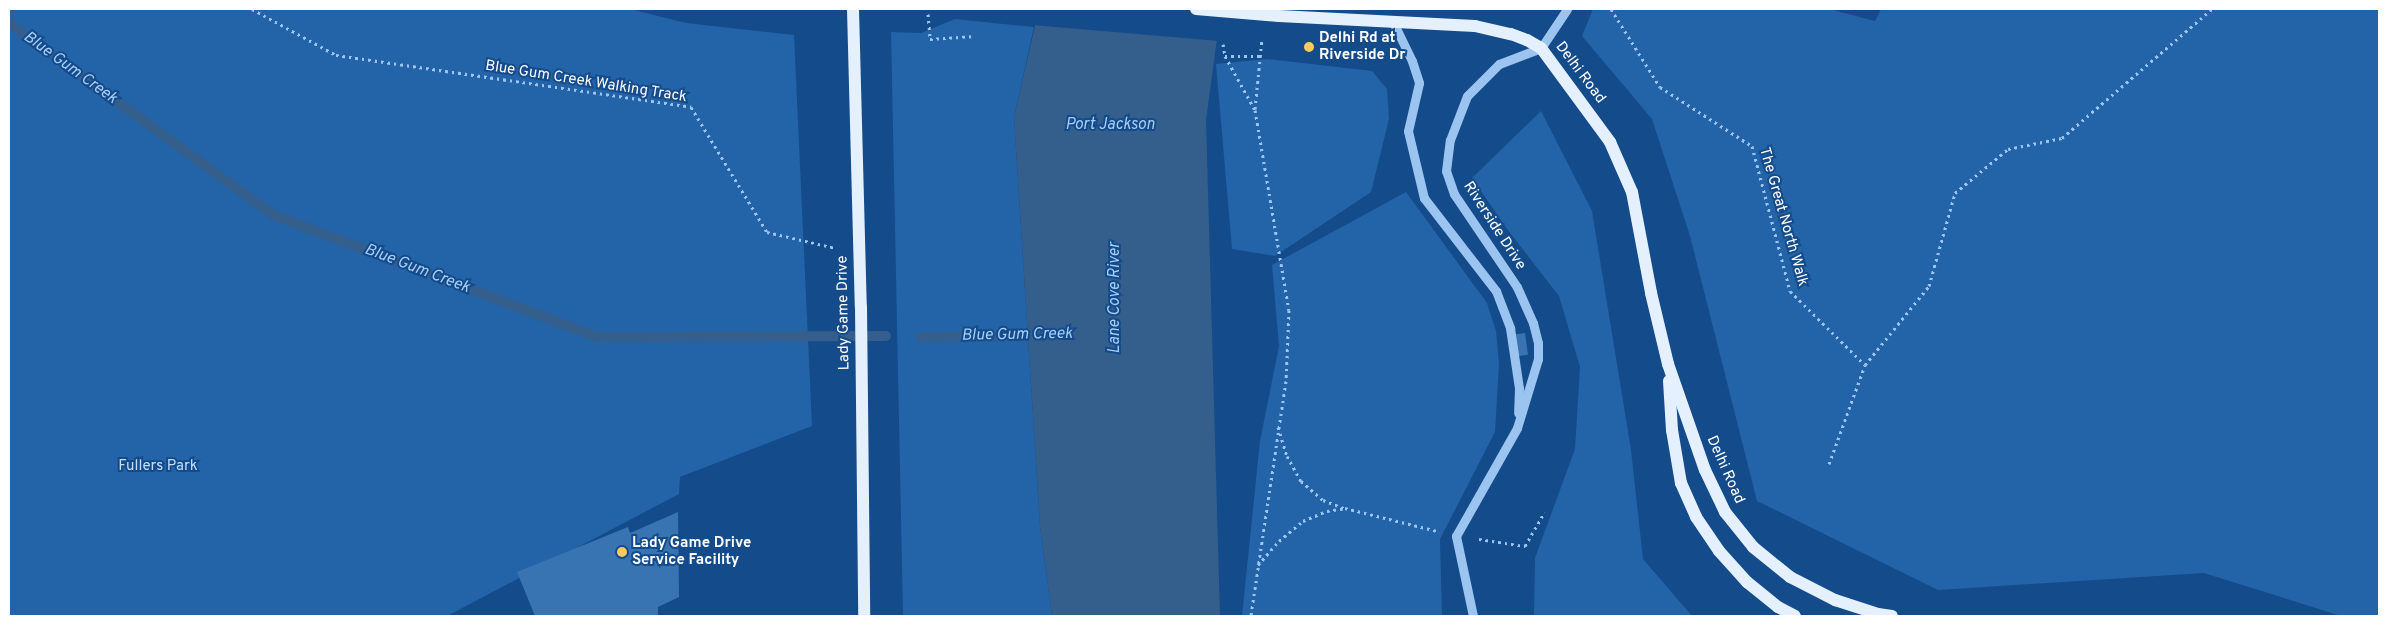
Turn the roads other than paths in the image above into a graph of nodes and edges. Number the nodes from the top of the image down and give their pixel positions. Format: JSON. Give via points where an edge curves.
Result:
{"nodes":[{"id":1,"x":852,"y":9,"type":"edge"},
{"id":2,"x":1196,"y":9,"type":"edge"},
{"id":3,"x":1567,"y":9,"type":"edge"},
{"id":4,"x":1393,"y":22,"type":"junction"},
{"id":5,"x":1541,"y":48,"type":"junction"},
{"id":6,"x":1668,"y":364,"type":"junction"},
{"id":7,"x":1518,"y":428,"type":"junction"},
{"id":8,"x":864,"y":616,"type":"edge"},
{"id":9,"x":1473,"y":616,"type":"edge"},
{"id":10,"x":1795,"y":616,"type":"edge"},
{"id":11,"x":1892,"y":616,"type":"edge"}],
"edges":[{"from":1,"to":8,"type":"main road","name":"Lady Game Drive","via":[[861,307]]},
{"from":2,"to":4,"type":"main road","name":"Delhi Road","bridge":true},
{"from":3,"to":5,"type":"street"},
{"from":4,"to":5,"type":"main road","name":"Delhi Road","via":[[1475,26],[1519,37]]},
{"from":4,"to":7,"type":"street","name":"Riverside Drive","via":[[1420,83],[1408,131],[1424,198],[1496,290],[1510,328],[1520,388]]},
{"from":5,"to":6,"type":"main road","name":"Delhi Road","via":[[1610,142],[1632,192],[1650,293]]},
{"from":5,"to":7,"type":"street","name":"Riverside Drive","via":[[1499,64],[1467,96],[1450,140],[1446,171],[1454,194],[1517,287],[1533,323],[1538,359]]},
{"from":6,"to":10,"type":"main road","name":"Delhi Road","via":[[1672,430],[1681,483],[1696,517],[1719,552],[1747,582],[1778,608]]},
{"from":6,"to":11,"type":"main road","name":"Delhi Road","via":[[1704,470],[1725,512],[1753,547],[1790,577],[1835,600]]},
{"from":7,"to":9,"type":"street","name":"Riverside Drive","via":[[1456,536]]}]}
